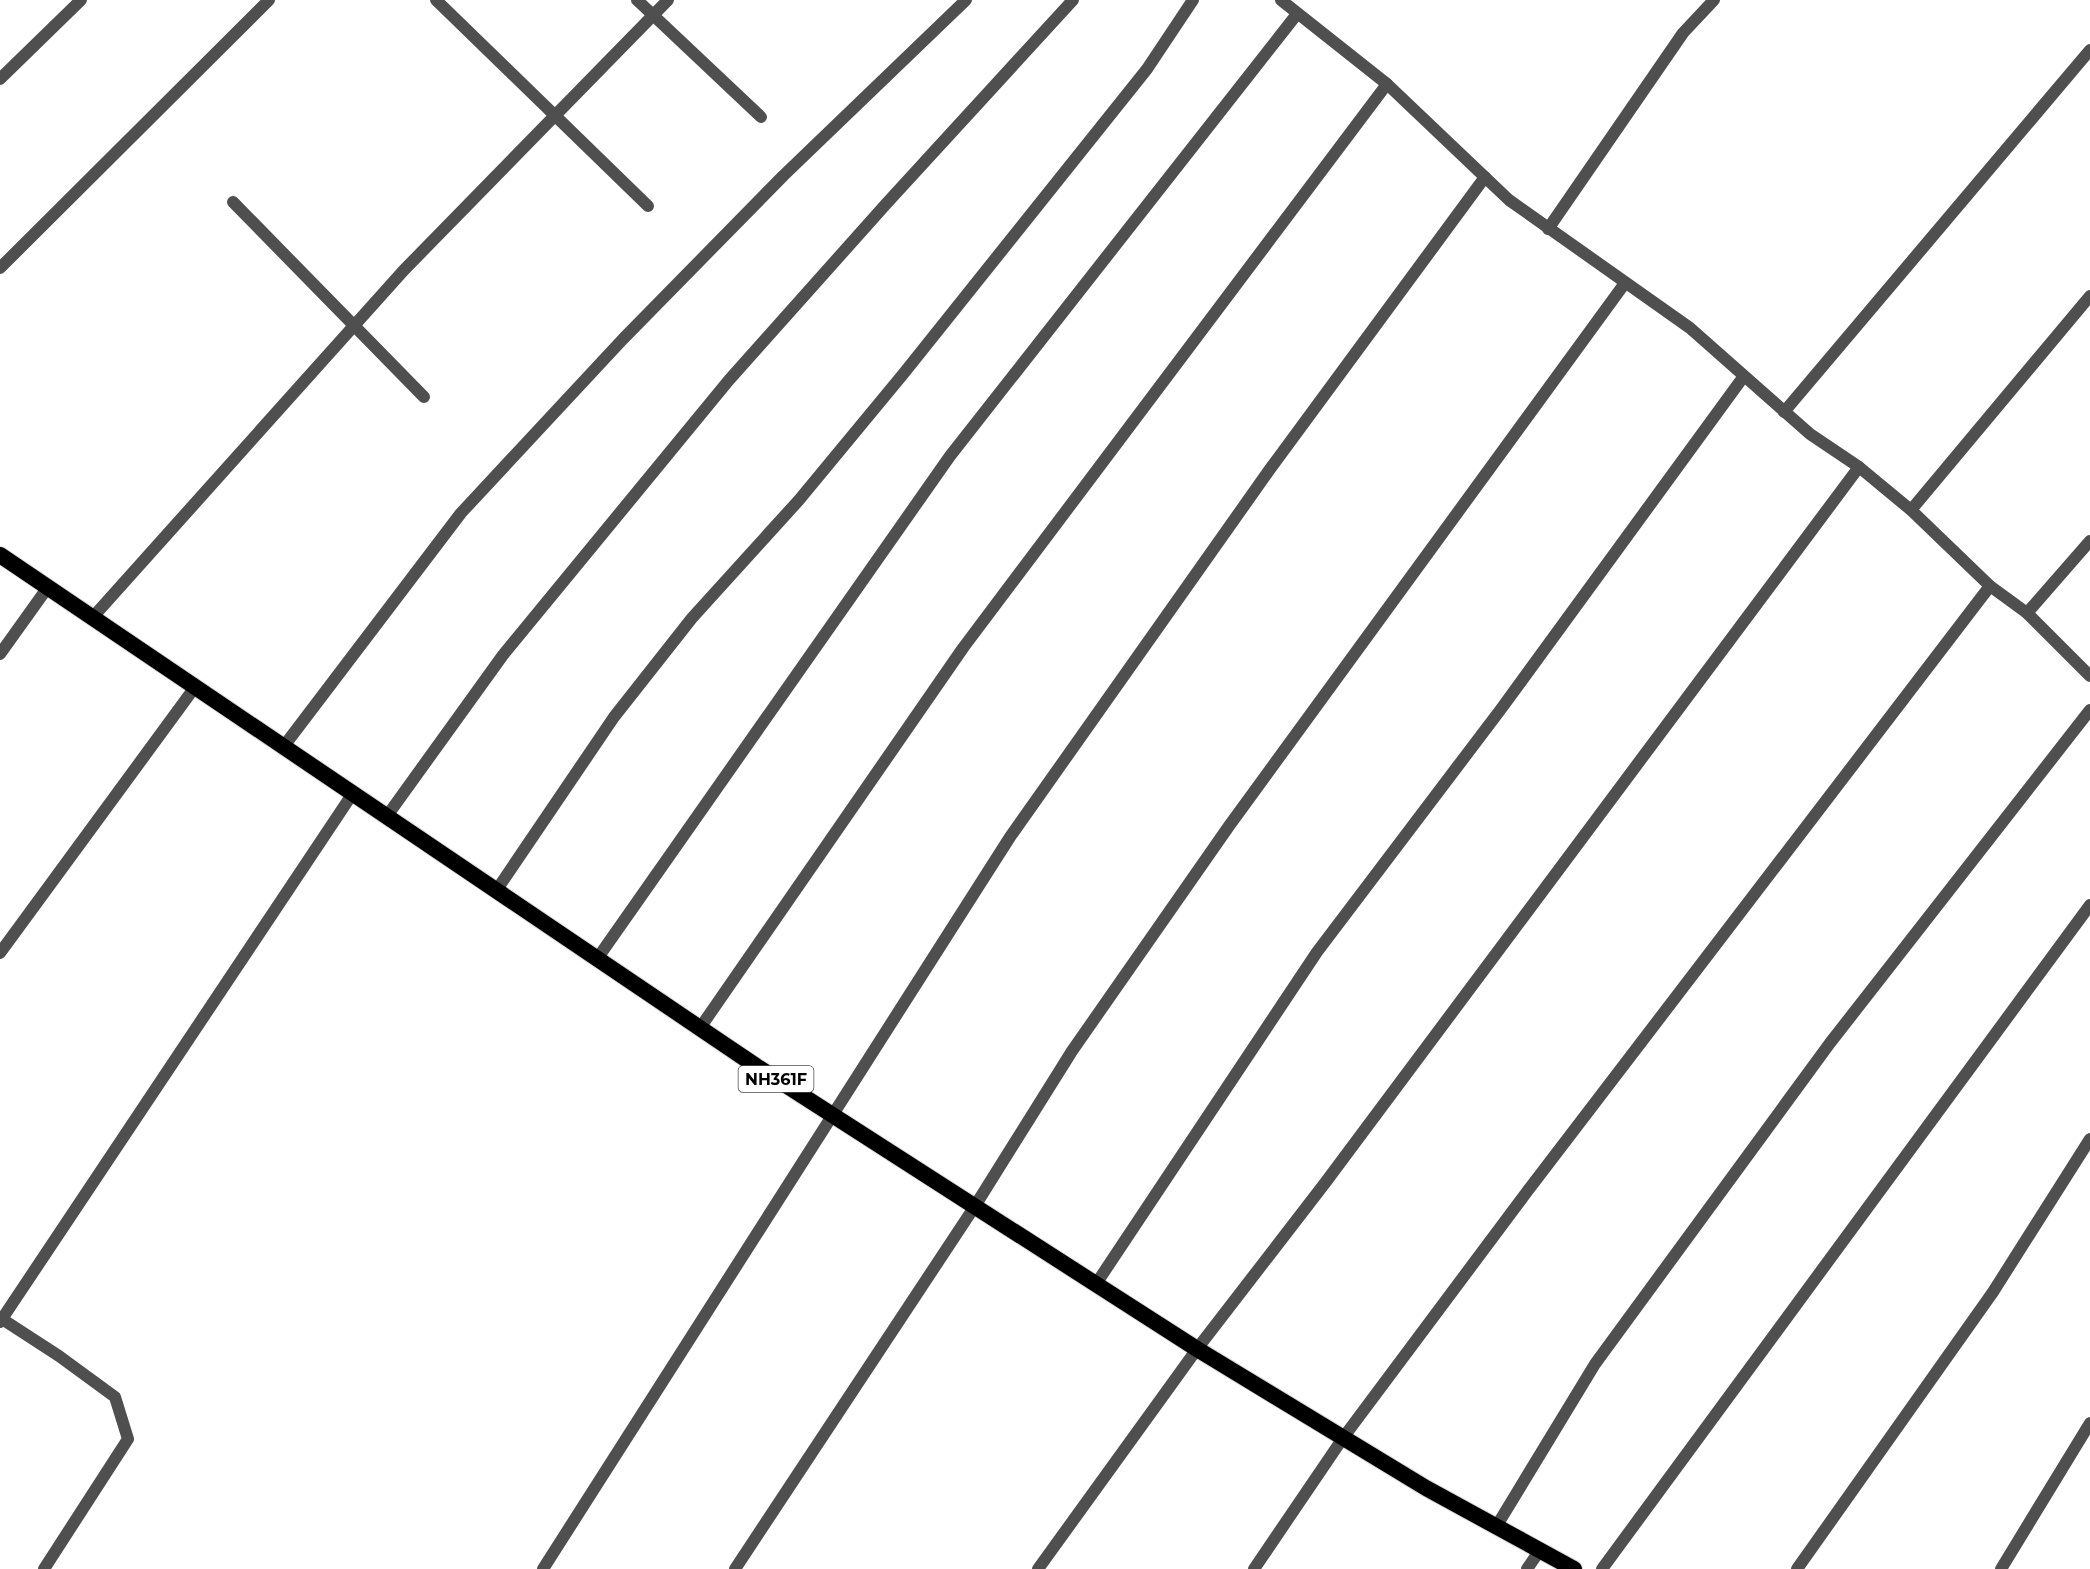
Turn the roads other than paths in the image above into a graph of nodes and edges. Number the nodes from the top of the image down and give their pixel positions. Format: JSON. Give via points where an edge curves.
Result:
{"nodes":[{"id":1,"x":81,"y":0,"type":"edge"},
{"id":2,"x":269,"y":0,"type":"edge"},
{"id":3,"x":436,"y":0,"type":"edge"},
{"id":4,"x":637,"y":0,"type":"edge"},
{"id":5,"x":668,"y":0,"type":"edge"},
{"id":6,"x":966,"y":0,"type":"edge"},
{"id":7,"x":1073,"y":0,"type":"edge"},
{"id":8,"x":1193,"y":0,"type":"edge"},
{"id":9,"x":1281,"y":0,"type":"edge"},
{"id":10,"x":1714,"y":0,"type":"edge"},
{"id":11,"x":1297,"y":14,"type":"junction"},
{"id":12,"x":652,"y":15,"type":"junction"},
{"id":13,"x":2090,"y":50,"type":"edge"},
{"id":14,"x":0,"y":79,"type":"edge"},
{"id":15,"x":1387,"y":84,"type":"junction"},
{"id":16,"x":554,"y":115,"type":"junction"},
{"id":17,"x":761,"y":117,"type":"dead end"},
{"id":18,"x":1485,"y":177,"type":"junction"},
{"id":19,"x":233,"y":202,"type":"dead end"},
{"id":20,"x":648,"y":206,"type":"dead end"},
{"id":21,"x":1548,"y":229,"type":"junction"},
{"id":22,"x":0,"y":268,"type":"edge"},
{"id":23,"x":1625,"y":283,"type":"junction"},
{"id":24,"x":2090,"y":296,"type":"edge"},
{"id":25,"x":354,"y":325,"type":"junction"},
{"id":26,"x":1744,"y":376,"type":"junction"},
{"id":27,"x":424,"y":397,"type":"dead end"},
{"id":28,"x":1784,"y":412,"type":"junction"},
{"id":29,"x":1859,"y":467,"type":"junction"},
{"id":30,"x":1911,"y":510,"type":"junction"},
{"id":31,"x":2090,"y":542,"type":"edge"},
{"id":32,"x":0,"y":555,"type":"edge"},
{"id":33,"x":1990,"y":586,"type":"junction"},
{"id":34,"x":48,"y":587,"type":"junction"},
{"id":35,"x":2028,"y":613,"type":"junction"},
{"id":36,"x":93,"y":617,"type":"junction"},
{"id":37,"x":0,"y":654,"type":"edge"},
{"id":38,"x":2090,"y":676,"type":"edge"},
{"id":39,"x":195,"y":687,"type":"junction"},
{"id":40,"x":2090,"y":710,"type":"edge"},
{"id":41,"x":284,"y":746,"type":"junction"},
{"id":42,"x":353,"y":793,"type":"junction"},
{"id":43,"x":387,"y":816,"type":"junction"},
{"id":44,"x":496,"y":891,"type":"junction"},
{"id":45,"x":2090,"y":905,"type":"edge"},
{"id":46,"x":0,"y":953,"type":"edge"},
{"id":47,"x":597,"y":959,"type":"junction"},
{"id":48,"x":700,"y":1028,"type":"junction"},
{"id":49,"x":832,"y":1115,"type":"junction"},
{"id":50,"x":2090,"y":1139,"type":"edge"},
{"id":51,"x":975,"y":1206,"type":"junction"},
{"id":52,"x":1096,"y":1284,"type":"junction"},
{"id":53,"x":1,"y":1320,"type":"edge"},
{"id":54,"x":1197,"y":1349,"type":"junction"},
{"id":55,"x":2090,"y":1423,"type":"edge"},
{"id":56,"x":1343,"y":1438,"type":"junction"},
{"id":57,"x":1496,"y":1527,"type":"junction"},
{"id":58,"x":1540,"y":1550,"type":"junction"},
{"id":59,"x":44,"y":1569,"type":"edge"},
{"id":60,"x":543,"y":1569,"type":"edge"},
{"id":61,"x":735,"y":1569,"type":"edge"},
{"id":62,"x":1038,"y":1569,"type":"edge"},
{"id":63,"x":1254,"y":1569,"type":"edge"},
{"id":64,"x":1527,"y":1569,"type":"edge"},
{"id":65,"x":1574,"y":1569,"type":"edge"},
{"id":66,"x":1602,"y":1569,"type":"edge"},
{"id":67,"x":1797,"y":1569,"type":"edge"},
{"id":68,"x":2001,"y":1569,"type":"edge"}],
"edges":[{"from":1,"to":14,"type":"street"},
{"from":2,"to":22,"type":"street"},
{"from":3,"to":16,"type":"street"},
{"from":4,"to":12,"type":"street"},
{"from":5,"to":12,"type":"street"},
{"from":6,"to":41,"type":"street","via":[[783,176],[469,504]]},
{"from":7,"to":43,"type":"street","via":[[729,380],[503,655]]},
{"from":8,"to":44,"type":"street","via":[[1147,69],[911,364],[799,500],[692,618],[614,717]]},
{"from":9,"to":11,"type":"street"},
{"from":10,"to":21,"type":"street","via":[[1683,33]]},
{"from":11,"to":15,"type":"street"},
{"from":11,"to":47,"type":"street","via":[[951,456]]},
{"from":12,"to":16,"type":"street"},
{"from":12,"to":17,"type":"street"},
{"from":13,"to":28,"type":"street"},
{"from":15,"to":18,"type":"street"},
{"from":15,"to":48,"type":"street","via":[[963,648]]},
{"from":16,"to":20,"type":"street"},
{"from":16,"to":25,"type":"street"},
{"from":18,"to":21,"type":"street"},
{"from":18,"to":49,"type":"street","via":[[1270,469],[1010,837]]},
{"from":19,"to":25,"type":"street"},
{"from":21,"to":23,"type":"street"},
{"from":23,"to":26,"type":"street","via":[[1690,328]]},
{"from":23,"to":51,"type":"street","via":[[1229,826],[1072,1051]]},
{"from":24,"to":30,"type":"street"},
{"from":25,"to":27,"type":"street"},
{"from":25,"to":36,"type":"street"},
{"from":26,"to":28,"type":"street"},
{"from":26,"to":52,"type":"street","via":[[1501,709],[1317,952]]},
{"from":28,"to":29,"type":"street"},
{"from":29,"to":30,"type":"street"},
{"from":29,"to":54,"type":"street"},
{"from":30,"to":33,"type":"street"},
{"from":31,"to":35,"type":"street"},
{"from":32,"to":34,"type":"highway","number":"NH361F"},
{"from":33,"to":35,"type":"street"},
{"from":33,"to":56,"type":"street","via":[[1526,1192]]},
{"from":34,"to":36,"type":"highway","number":"NH361F"},
{"from":34,"to":37,"type":"street"},
{"from":35,"to":38,"type":"street"},
{"from":36,"to":39,"type":"highway","number":"NH361F"},
{"from":39,"to":41,"type":"highway","number":"NH361F"},
{"from":39,"to":46,"type":"street"},
{"from":40,"to":57,"type":"street","via":[[1830,1043],[1595,1364]]},
{"from":41,"to":42,"type":"highway","number":"NH361F"},
{"from":42,"to":43,"type":"highway","number":"NH361F"},
{"from":42,"to":53,"type":"street"},
{"from":43,"to":44,"type":"highway","number":"NH361F"},
{"from":44,"to":47,"type":"highway","number":"NH361F"},
{"from":45,"to":66,"type":"street"},
{"from":47,"to":48,"type":"highway","number":"NH361F"},
{"from":48,"to":49,"type":"highway","number":"NH361F"},
{"from":49,"to":51,"type":"highway","number":"NH361F"},
{"from":49,"to":60,"type":"street"},
{"from":50,"to":67,"type":"street","via":[[1993,1292]]},
{"from":51,"to":52,"type":"highway","number":"NH361F"},
{"from":51,"to":61,"type":"street"},
{"from":52,"to":54,"type":"highway","number":"NH361F"},
{"from":53,"to":59,"type":"street","via":[[115,1397],[128,1439]]},
{"from":54,"to":56,"type":"highway","number":"NH361F"},
{"from":54,"to":62,"type":"street"},
{"from":55,"to":68,"type":"street"},
{"from":56,"to":57,"type":"highway","number":"NH361F"},
{"from":56,"to":63,"type":"street"},
{"from":57,"to":58,"type":"highway","number":"NH361F"},
{"from":58,"to":64,"type":"street"},
{"from":58,"to":65,"type":"highway","number":"NH361F"}]}
